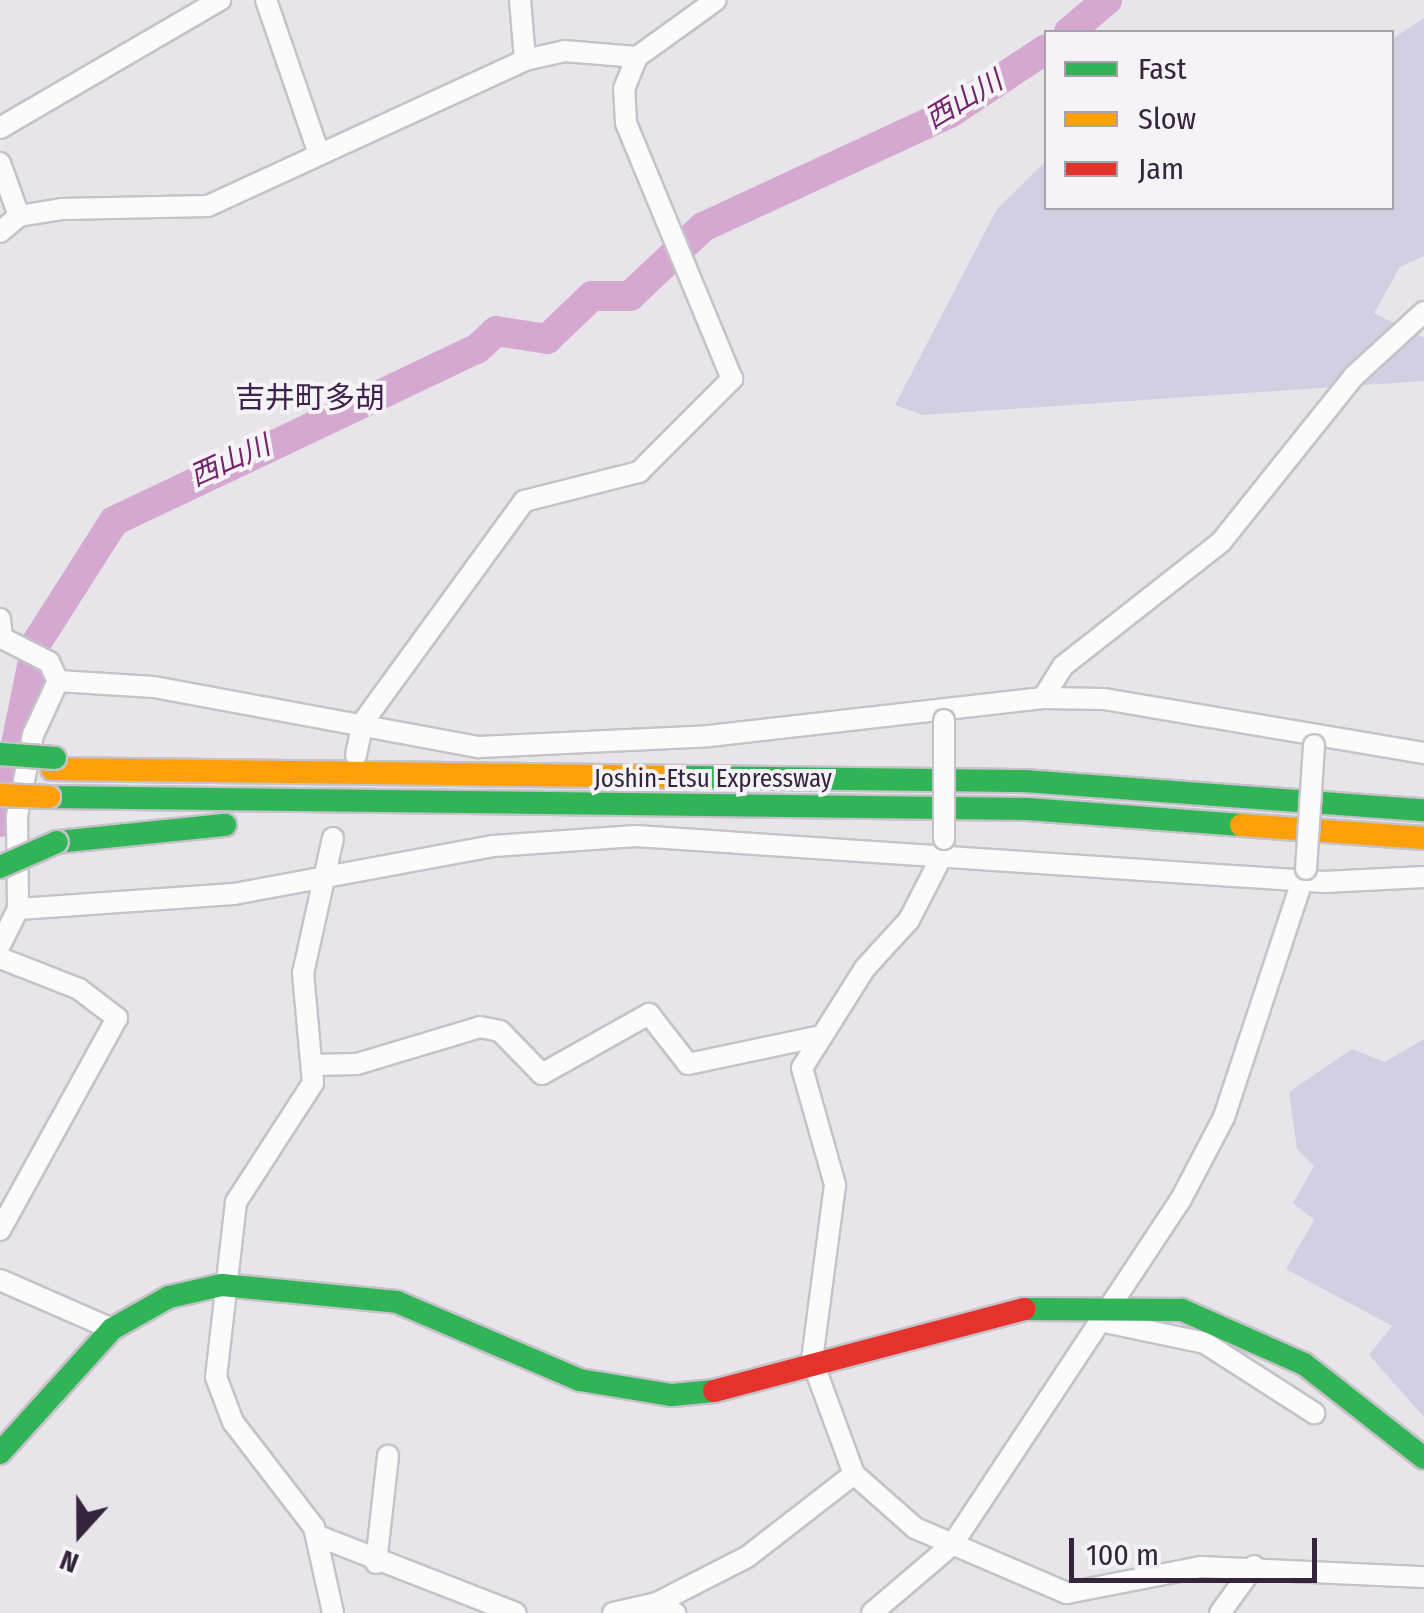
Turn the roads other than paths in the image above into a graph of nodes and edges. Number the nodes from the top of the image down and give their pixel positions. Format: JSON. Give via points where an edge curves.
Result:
{"nodes":[{"id":1,"x":220,"y":0,"type":"edge"},
{"id":2,"x":266,"y":0,"type":"edge"},
{"id":3,"x":520,"y":0,"type":"edge"},
{"id":4,"x":716,"y":0,"type":"edge"},
{"id":5,"x":637,"y":56,"type":"junction"},
{"id":6,"x":525,"y":60,"type":"junction"},
{"id":7,"x":0,"y":128,"type":"edge"},
{"id":8,"x":319,"y":154,"type":"junction"},
{"id":9,"x":0,"y":164,"type":"edge"},
{"id":10,"x":19,"y":216,"type":"junction"},
{"id":11,"x":0,"y":232,"type":"edge"},
{"id":12,"x":1424,"y":312,"type":"edge"},
{"id":13,"x":0,"y":620,"type":"edge"},
{"id":14,"x":58,"y":681,"type":"junction"},
{"id":15,"x":1043,"y":698,"type":"junction"},
{"id":16,"x":945,"y":716,"type":"junction"},
{"id":17,"x":363,"y":722,"type":"junction"},
{"id":18,"x":1315,"y":740,"type":"junction"},
{"id":19,"x":1424,"y":752,"type":"edge"},
{"id":20,"x":0,"y":754,"type":"edge"},
{"id":21,"x":356,"y":755,"type":"dead end"},
{"id":22,"x":54,"y":763,"type":"junction"},
{"id":23,"x":0,"y":766,"type":"edge"},
{"id":24,"x":0,"y":794,"type":"edge"},
{"id":25,"x":577,"y":806,"type":"junction"},
{"id":26,"x":1424,"y":810,"type":"edge"},
{"id":27,"x":332,"y":838,"type":"dead end"},
{"id":28,"x":1424,"y":838,"type":"edge"},
{"id":29,"x":945,"y":849,"type":"junction"},
{"id":30,"x":0,"y":866,"type":"edge"},
{"id":31,"x":1304,"y":872,"type":"junction"},
{"id":32,"x":1424,"y":877,"type":"edge"},
{"id":33,"x":324,"y":883,"type":"junction"},
{"id":34,"x":18,"y":909,"type":"junction"},
{"id":35,"x":0,"y":945,"type":"edge"},
{"id":36,"x":0,"y":958,"type":"edge"},
{"id":37,"x":816,"y":1037,"type":"junction"},
{"id":38,"x":312,"y":1064,"type":"junction"},
{"id":39,"x":0,"y":1230,"type":"edge"},
{"id":40,"x":0,"y":1280,"type":"edge"},
{"id":41,"x":222,"y":1285,"type":"junction"},
{"id":42,"x":1116,"y":1301,"type":"junction"},
{"id":43,"x":1100,"y":1321,"type":"junction"},
{"id":44,"x":112,"y":1329,"type":"junction"},
{"id":45,"x":812,"y":1360,"type":"junction"},
{"id":46,"x":1314,"y":1413,"type":"dead end"},
{"id":47,"x":0,"y":1453,"type":"edge"},
{"id":48,"x":388,"y":1456,"type":"dead end"},
{"id":49,"x":1424,"y":1458,"type":"edge"},
{"id":50,"x":854,"y":1474,"type":"junction"},
{"id":51,"x":318,"y":1536,"type":"junction"},
{"id":52,"x":952,"y":1545,"type":"junction"},
{"id":53,"x":376,"y":1563,"type":"junction"},
{"id":54,"x":1254,"y":1566,"type":"junction"},
{"id":55,"x":1424,"y":1576,"type":"edge"},
{"id":56,"x":666,"y":1608,"type":"edge"},
{"id":57,"x":333,"y":1613,"type":"edge"},
{"id":58,"x":516,"y":1613,"type":"edge"},
{"id":59,"x":613,"y":1613,"type":"edge"},
{"id":60,"x":872,"y":1613,"type":"edge"},
{"id":61,"x":1220,"y":1613,"type":"edge"}],
"edges":[{"from":1,"to":7,"type":"street"},
{"from":2,"to":8,"type":"street"},
{"from":3,"to":6,"type":"street"},
{"from":4,"to":5,"type":"street"},
{"from":5,"to":6,"type":"street","via":[[565,50]]},
{"from":5,"to":17,"type":"street","via":[[624,90],[626,123],[732,379],[640,472],[524,501]]},
{"from":6,"to":8,"type":"street"},
{"from":8,"to":10,"type":"street","via":[[208,206]]},
{"from":9,"to":10,"type":"street"},
{"from":10,"to":11,"type":"street"},
{"from":12,"to":15,"type":"street","via":[[1354,376],[1221,542],[1064,666]]},
{"from":13,"to":14,"type":"street","via":[[2,638],[49,662]]},
{"from":14,"to":17,"type":"street","via":[[154,687]]},
{"from":14,"to":34,"type":"street","via":[[33,735],[17,816]]},
{"from":15,"to":16,"type":"street"},
{"from":15,"to":18,"type":"street"},
{"from":16,"to":17,"type":"street","via":[[533,750]]},
{"from":16,"to":29,"type":"street","bridge":true},
{"from":17,"to":21,"type":"street"},
{"from":18,"to":19,"type":"street"},
{"from":18,"to":31,"type":"street","bridge":true},
{"from":20,"to":22,"type":"main road","bridge":true},
{"from":22,"to":23,"type":"main road","name":"Joshin-Etsu Expressway"},
{"from":22,"to":26,"type":"main road","name":"Joshin-Etsu Expressway","via":[[423,776],[1025,781]]},
{"from":24,"to":25,"type":"main road","name":"Joshin-Etsu Expressway","bridge":true},
{"from":25,"to":28,"type":"main road","name":"Joshin-Etsu Expressway","via":[[1101,812]]},
{"from":25,"to":30,"type":"main road","bridge":true,"via":[[57,842]]},
{"from":27,"to":33,"type":"street"},
{"from":29,"to":31,"type":"street"},
{"from":29,"to":33,"type":"street","via":[[636,836],[494,846]]},
{"from":29,"to":37,"type":"street"},
{"from":31,"to":32,"type":"street"},
{"from":31,"to":42,"type":"street","via":[[1224,1117]]},
{"from":33,"to":34,"type":"street","via":[[130,898],[76,912]]},
{"from":33,"to":38,"type":"street","via":[[303,974]]},
{"from":34,"to":35,"type":"street"},
{"from":36,"to":39,"type":"street","via":[[79,989],[117,1018]]},
{"from":37,"to":38,"type":"street","via":[[688,1064],[649,1014],[542,1074],[500,1032],[480,1027],[357,1064]]},
{"from":37,"to":45,"type":"street","via":[[802,1068],[804,1097],[829,1158],[835,1206]]},
{"from":38,"to":41,"type":"street","via":[[309,1097],[236,1202]]},
{"from":40,"to":44,"type":"street"},
{"from":41,"to":44,"type":"main road","via":[[169,1297]]},
{"from":41,"to":45,"type":"main road","via":[[397,1302],[634,1394],[728,1390]]},
{"from":41,"to":51,"type":"street","via":[[223,1401]]},
{"from":42,"to":43,"type":"street"},
{"from":42,"to":45,"type":"main road","via":[[1040,1305]]},
{"from":42,"to":49,"type":"main road","via":[[1233,1327],[1330,1380]]},
{"from":43,"to":46,"type":"street","via":[[1205,1343]]},
{"from":43,"to":52,"type":"street"},
{"from":44,"to":47,"type":"main road"},
{"from":45,"to":50,"type":"street"},
{"from":48,"to":53,"type":"street"},
{"from":50,"to":52,"type":"street","via":[[915,1528]]},
{"from":50,"to":56,"type":"street"},
{"from":51,"to":53,"type":"street"},
{"from":51,"to":57,"type":"street"},
{"from":52,"to":54,"type":"street","via":[[1067,1593]]},
{"from":52,"to":60,"type":"street"},
{"from":53,"to":58,"type":"street"},
{"from":54,"to":55,"type":"street","via":[[1352,1580]]},
{"from":54,"to":61,"type":"street"},
{"from":56,"to":59,"type":"street"}]}
